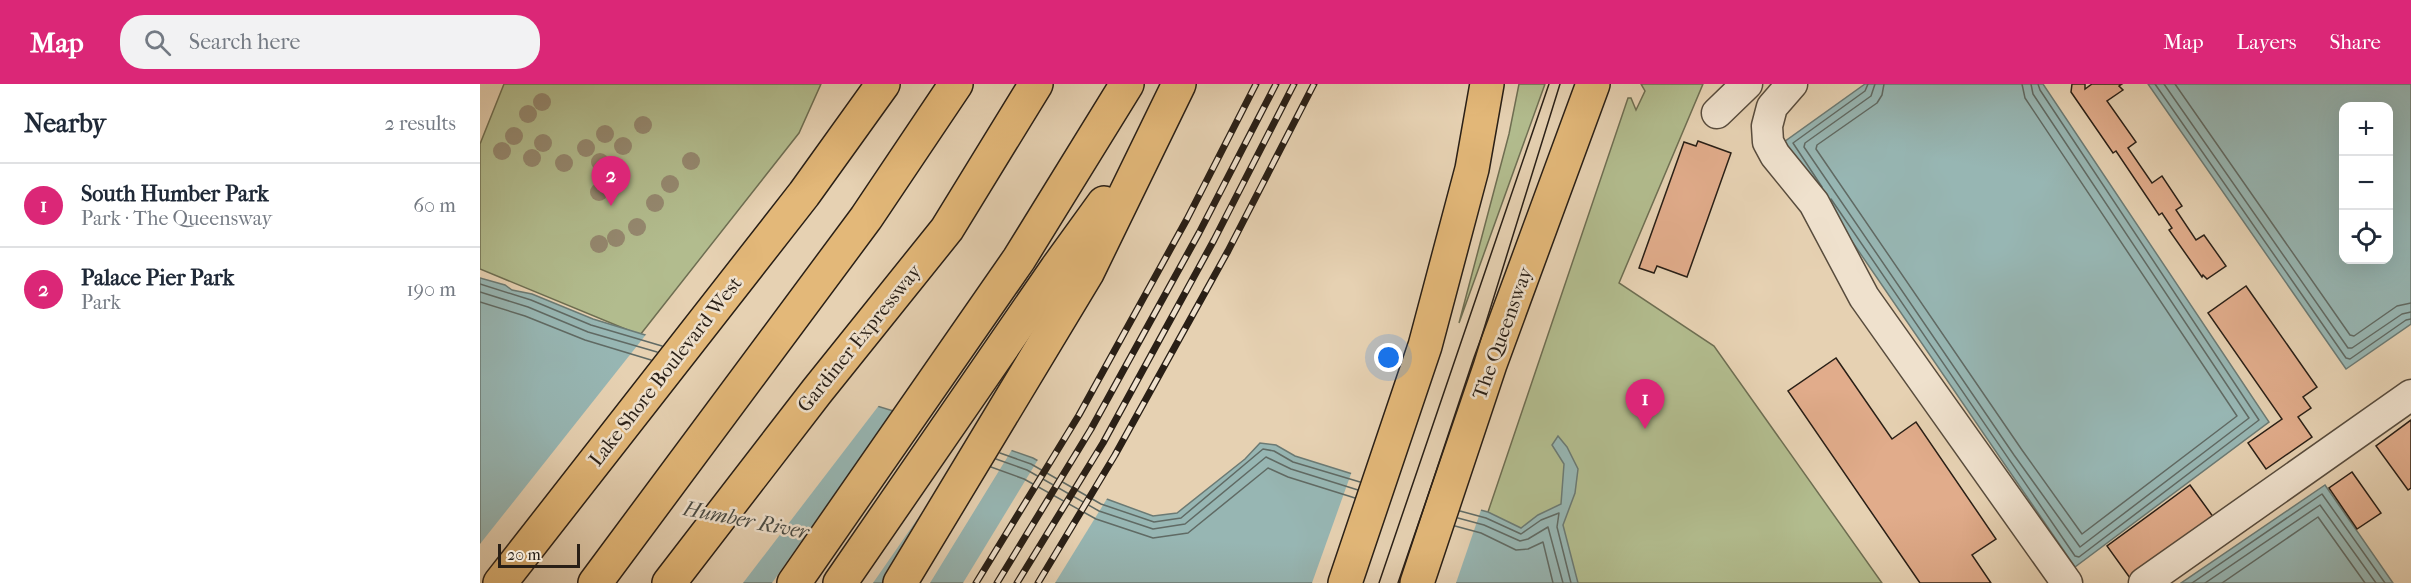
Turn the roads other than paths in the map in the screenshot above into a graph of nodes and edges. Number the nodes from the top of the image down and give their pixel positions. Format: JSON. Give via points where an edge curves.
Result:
{"nodes":[{"id":1,"x":862,"y":84,"type":"edge"},
{"id":2,"x":883,"y":84,"type":"edge"},
{"id":3,"x":956,"y":84,"type":"edge"},
{"id":4,"x":1036,"y":84,"type":"edge"},
{"id":5,"x":1127,"y":84,"type":"edge"},
{"id":6,"x":1179,"y":84,"type":"edge"},
{"id":7,"x":1487,"y":84,"type":"edge"},
{"id":8,"x":1593,"y":84,"type":"edge"},
{"id":9,"x":1747,"y":84,"type":"edge"},
{"id":10,"x":1792,"y":84,"type":"edge"},
{"id":11,"x":1717,"y":113,"type":"dead end"},
{"id":12,"x":829,"y":158,"type":"junction"},
{"id":13,"x":1072,"y":271,"type":"junction"},
{"id":14,"x":2411,"y":395,"type":"edge"},
{"id":15,"x":500,"y":583,"type":"edge"},
{"id":16,"x":595,"y":583,"type":"edge"},
{"id":17,"x":669,"y":583,"type":"edge"},
{"id":18,"x":794,"y":583,"type":"edge"},
{"id":19,"x":840,"y":583,"type":"edge"},
{"id":20,"x":900,"y":583,"type":"edge"},
{"id":21,"x":1345,"y":583,"type":"edge"},
{"id":22,"x":1417,"y":583,"type":"edge"},
{"id":23,"x":2067,"y":583,"type":"edge"},
{"id":24,"x":2144,"y":583,"type":"edge"}],
"edges":[{"from":1,"to":12,"type":"main road","via":[[835,128]]},
{"from":2,"to":12,"type":"main road","name":"Lake Shore Boulevard West"},
{"from":3,"to":16,"type":"main road","via":[[866,218]]},
{"from":4,"to":17,"type":"main road","name":"Gardiner Expressway","via":[[947,229]]},
{"from":5,"to":18,"type":"main road","via":[[1019,259]]},
{"from":6,"to":13,"type":"main road","via":[[1154,135]]},
{"from":7,"to":21,"type":"main road","via":[[1470,180],[1425,346]]},
{"from":8,"to":22,"type":"main road","name":"The Queensway","via":[[1490,364]]},
{"from":9,"to":11,"type":"lane"},
{"from":10,"to":23,"type":"lane","via":[[1772,107],[1767,126],[1768,142],[1775,155],[1814,203],[1864,297]]},
{"from":12,"to":15,"type":"main road","name":"Lake Shore Boulevard West"},
{"from":13,"to":19,"type":"main road"},
{"from":13,"to":20,"type":"main road"},
{"from":14,"to":24,"type":"lane"}]}
